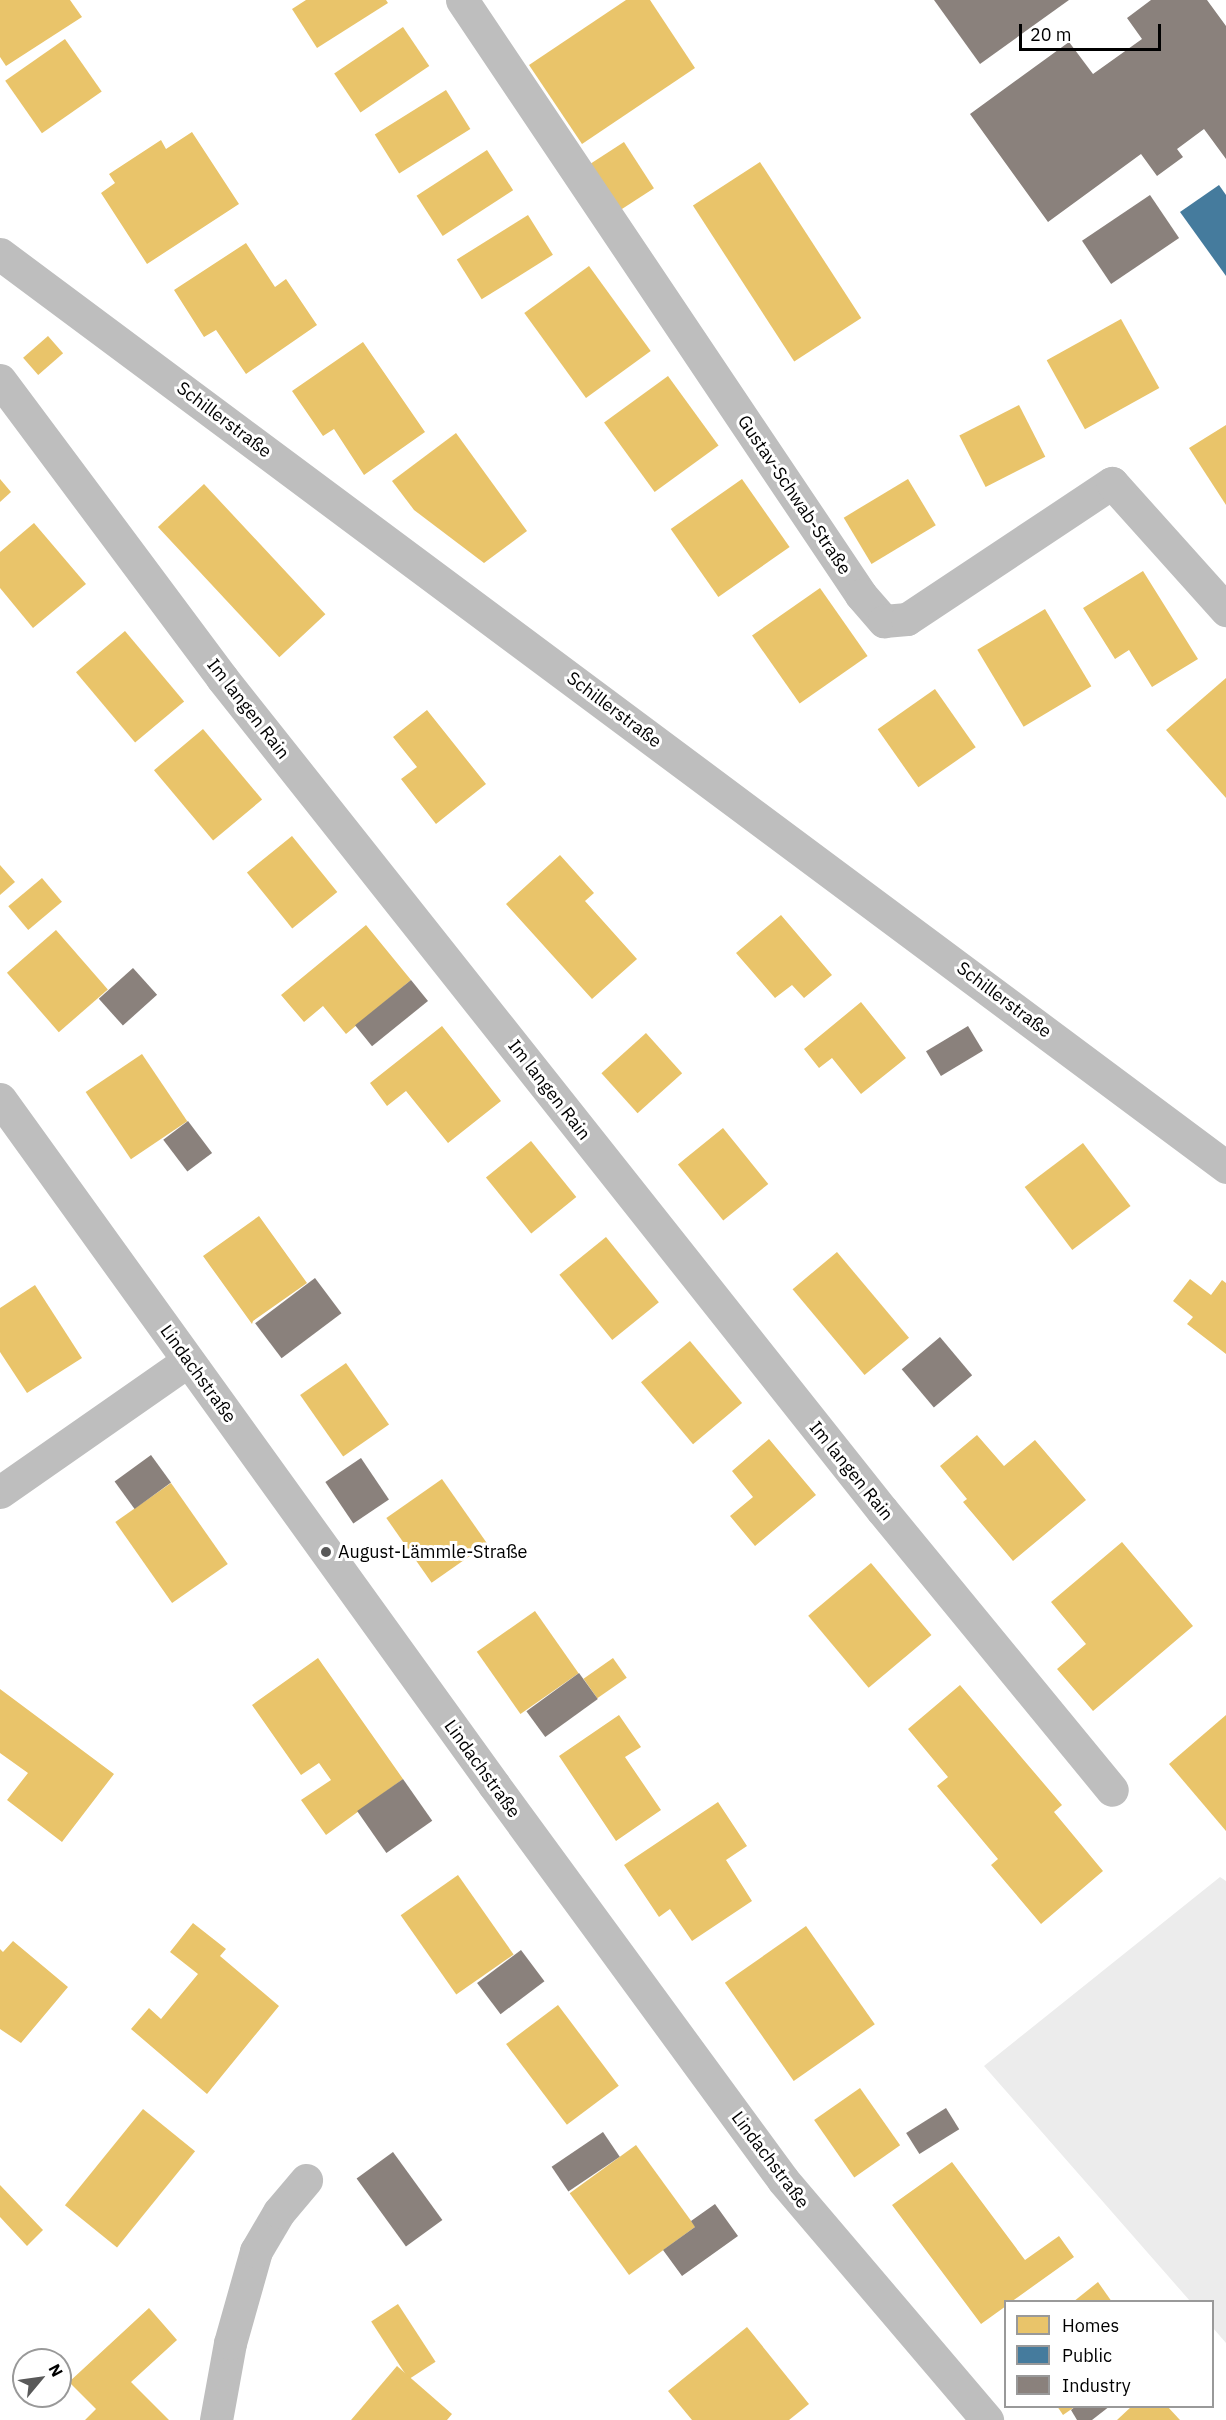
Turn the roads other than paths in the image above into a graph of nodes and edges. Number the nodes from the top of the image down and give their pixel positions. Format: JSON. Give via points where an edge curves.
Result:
{"nodes":[{"id":1,"x":462,"y":0,"type":"edge"},
{"id":2,"x":0,"y":254,"type":"edge"},
{"id":3,"x":0,"y":380,"type":"edge"},
{"id":4,"x":1226,"y":610,"type":"edge"},
{"id":5,"x":0,"y":1100,"type":"edge"},
{"id":6,"x":1226,"y":1167,"type":"edge"},
{"id":7,"x":188,"y":1360,"type":"junction"},
{"id":8,"x":0,"y":1492,"type":"edge"},
{"id":9,"x":1112,"y":1790,"type":"dead end"},
{"id":10,"x":306,"y":2180,"type":"dead end"},
{"id":11,"x":216,"y":2420,"type":"edge"},
{"id":12,"x":987,"y":2420,"type":"edge"}],
"edges":[{"from":1,"to":4,"type":"street","name":"Gustav-Schwab-Straße","via":[[861,595],[884,621],[908,619],[1112,483]]},
{"from":2,"to":6,"type":"street","name":"Schillerstraße"},
{"from":3,"to":9,"type":"street","name":"Im langen Rain","via":[[222,678],[874,1500]]},
{"from":5,"to":7,"type":"street","name":"Lindachstraße"},
{"from":7,"to":8,"type":"street"},
{"from":7,"to":12,"type":"street","name":"Lindachstraße","via":[[783,2180]]},
{"from":10,"to":11,"type":"street","via":[[279,2212],[256,2251],[230,2343]]}]}
